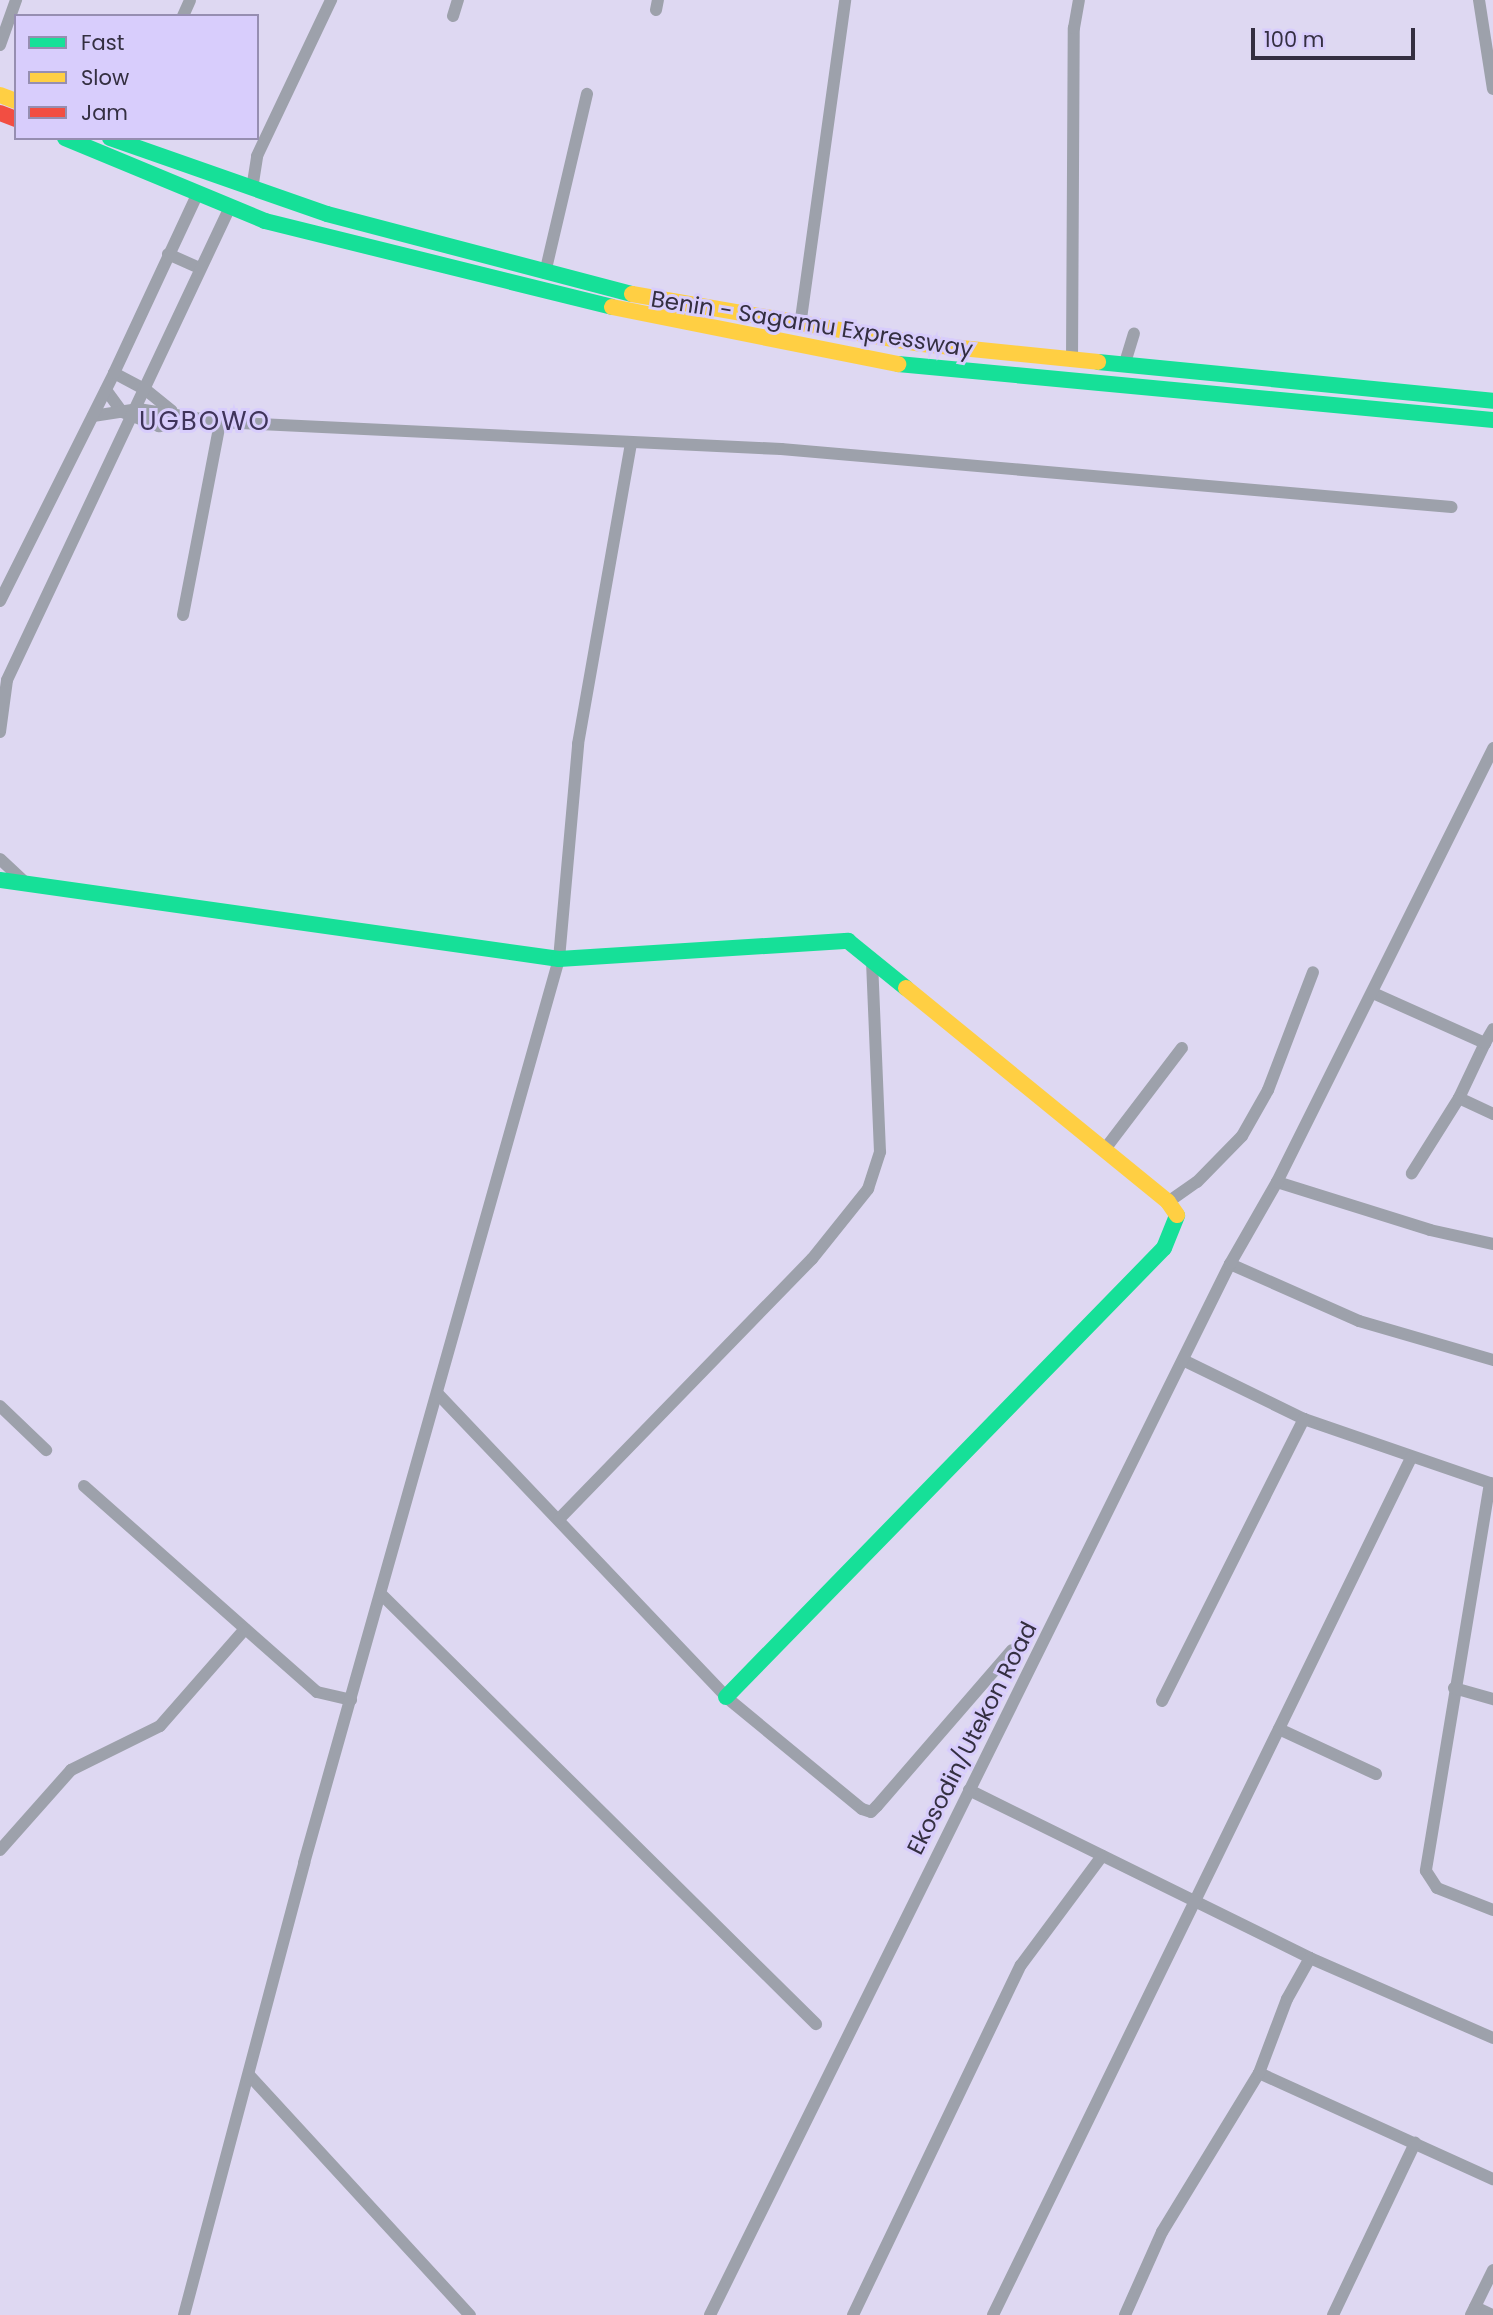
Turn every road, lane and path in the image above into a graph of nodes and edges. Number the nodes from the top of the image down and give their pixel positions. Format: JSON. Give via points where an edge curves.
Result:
{"nodes":[{"id":1,"x":16,"y":0,"type":"edge"},
{"id":2,"x":331,"y":0,"type":"edge"},
{"id":3,"x":458,"y":0,"type":"edge"},
{"id":4,"x":845,"y":0,"type":"edge"},
{"id":5,"x":1079,"y":0,"type":"edge"},
{"id":6,"x":1479,"y":0,"type":"edge"},
{"id":7,"x":453,"y":16,"type":"dead end"},
{"id":8,"x":3,"y":20,"type":"edge"},
{"id":9,"x":0,"y":45,"type":"edge"},
{"id":10,"x":1493,"y":89,"type":"edge"},
{"id":11,"x":587,"y":94,"type":"dead end"},
{"id":12,"x":70,"y":140,"type":"edge"},
{"id":13,"x":118,"y":140,"type":"edge"},
{"id":14,"x":252,"y":189,"type":"junction"},
{"id":15,"x":198,"y":193,"type":"junction"},
{"id":16,"x":229,"y":209,"type":"junction"},
{"id":17,"x":168,"y":254,"type":"junction"},
{"id":18,"x":200,"y":268,"type":"junction"},
{"id":19,"x":545,"y":273,"type":"junction"},
{"id":20,"x":800,"y":326,"type":"junction"},
{"id":21,"x":1134,"y":332,"type":"dead end"},
{"id":22,"x":854,"y":335,"type":"junction"},
{"id":23,"x":852,"y":356,"type":"junction"},
{"id":24,"x":1072,"y":361,"type":"junction"},
{"id":25,"x":1124,"y":366,"type":"junction"},
{"id":26,"x":114,"y":373,"type":"junction"},
{"id":27,"x":106,"y":390,"type":"junction"},
{"id":28,"x":146,"y":390,"type":"junction"},
{"id":29,"x":1493,"y":401,"type":"edge"},
{"id":30,"x":173,"y":412,"type":"junction"},
{"id":31,"x":93,"y":416,"type":"junction"},
{"id":32,"x":130,"y":416,"type":"junction"},
{"id":33,"x":201,"y":420,"type":"junction"},
{"id":34,"x":1493,"y":420,"type":"edge"},
{"id":35,"x":220,"y":422,"type":"junction"},
{"id":36,"x":631,"y":443,"type":"junction"},
{"id":37,"x":1451,"y":508,"type":"dead end"},
{"id":38,"x":0,"y":601,"type":"edge"},
{"id":39,"x":183,"y":615,"type":"dead end"},
{"id":40,"x":3,"y":678,"type":"edge"},
{"id":41,"x":0,"y":732,"type":"edge"},
{"id":42,"x":1493,"y":748,"type":"edge"},
{"id":43,"x":0,"y":859,"type":"edge"},
{"id":44,"x":0,"y":880,"type":"edge"},
{"id":45,"x":27,"y":884,"type":"junction"},
{"id":46,"x":872,"y":957,"type":"junction"},
{"id":47,"x":559,"y":959,"type":"junction"},
{"id":48,"x":1313,"y":972,"type":"dead end"},
{"id":49,"x":1373,"y":993,"type":"junction"},
{"id":50,"x":1493,"y":1029,"type":"edge"},
{"id":51,"x":1485,"y":1043,"type":"junction"},
{"id":52,"x":1182,"y":1048,"type":"dead end"},
{"id":53,"x":1459,"y":1097,"type":"junction"},
{"id":54,"x":1493,"y":1114,"type":"edge"},
{"id":55,"x":1105,"y":1149,"type":"junction"},
{"id":56,"x":1412,"y":1173,"type":"dead end"},
{"id":57,"x":1277,"y":1182,"type":"junction"},
{"id":58,"x":1168,"y":1202,"type":"junction"},
{"id":59,"x":1493,"y":1244,"type":"edge"},
{"id":60,"x":1230,"y":1264,"type":"junction"},
{"id":61,"x":1493,"y":1360,"type":"edge"},
{"id":62,"x":1185,"y":1361,"type":"junction"},
{"id":63,"x":437,"y":1393,"type":"junction"},
{"id":64,"x":0,"y":1406,"type":"edge"},
{"id":65,"x":1304,"y":1419,"type":"junction"},
{"id":66,"x":46,"y":1450,"type":"dead end"},
{"id":67,"x":1410,"y":1458,"type":"junction"},
{"id":68,"x":1492,"y":1483,"type":"edge"},
{"id":69,"x":84,"y":1486,"type":"dead end"},
{"id":70,"x":559,"y":1519,"type":"junction"},
{"id":71,"x":383,"y":1596,"type":"junction"},
{"id":72,"x":245,"y":1629,"type":"junction"},
{"id":73,"x":1012,"y":1650,"type":"dead end"},
{"id":74,"x":1454,"y":1688,"type":"junction"},
{"id":75,"x":726,"y":1696,"type":"junction"},
{"id":76,"x":1493,"y":1699,"type":"edge"},
{"id":77,"x":351,"y":1700,"type":"junction"},
{"id":78,"x":1162,"y":1701,"type":"dead end"},
{"id":79,"x":1279,"y":1729,"type":"junction"},
{"id":80,"x":1376,"y":1774,"type":"dead end"},
{"id":81,"x":970,"y":1790,"type":"junction"},
{"id":82,"x":0,"y":1850,"type":"edge"},
{"id":83,"x":1102,"y":1856,"type":"junction"},
{"id":84,"x":1195,"y":1901,"type":"junction"},
{"id":85,"x":1493,"y":1910,"type":"edge"},
{"id":86,"x":1310,"y":1958,"type":"junction"},
{"id":87,"x":816,"y":2024,"type":"dead end"},
{"id":88,"x":1493,"y":2038,"type":"edge"},
{"id":89,"x":1259,"y":2073,"type":"junction"},
{"id":90,"x":250,"y":2076,"type":"junction"},
{"id":91,"x":1415,"y":2143,"type":"junction"},
{"id":92,"x":1493,"y":2179,"type":"edge"},
{"id":93,"x":1493,"y":2270,"type":"edge"},
{"id":94,"x":1473,"y":2311,"type":"edge"},
{"id":95,"x":995,"y":2313,"type":"edge"},
{"id":96,"x":184,"y":2315,"type":"edge"},
{"id":97,"x":470,"y":2315,"type":"edge"},
{"id":98,"x":710,"y":2315,"type":"edge"},
{"id":99,"x":853,"y":2315,"type":"edge"},
{"id":100,"x":1009,"y":2315,"type":"edge"},
{"id":101,"x":1125,"y":2315,"type":"edge"},
{"id":102,"x":1333,"y":2315,"type":"edge"},
{"id":103,"x":1492,"y":2315,"type":"edge"}],
"edges":[{"from":1,"to":8,"type":"street"},
{"from":2,"to":14,"type":"street","via":[[257,156]]},
{"from":3,"to":7,"type":"street"},
{"from":4,"to":20,"type":"street"},
{"from":5,"to":24,"type":"street","via":[[1074,28]]},
{"from":6,"to":10,"type":"street"},
{"from":8,"to":9,"type":"street"},
{"from":11,"to":19,"type":"street"},
{"from":12,"to":15,"type":"main road"},
{"from":13,"to":14,"type":"main road","name":"Benin - Sagamu Expressway"},
{"from":14,"to":19,"type":"main road","name":"Benin - Sagamu Expressway"},
{"from":15,"to":16,"type":"main road"},
{"from":15,"to":17,"type":"street"},
{"from":16,"to":18,"type":"street"},
{"from":16,"to":23,"type":"main road","via":[[391,256],[606,309]]},
{"from":17,"to":18,"type":"street"},
{"from":17,"to":26,"type":"street"},
{"from":18,"to":28,"type":"street"},
{"from":19,"to":20,"type":"main road","name":"Benin - Sagamu Expressway","via":[[668,304]]},
{"from":20,"to":22,"type":"main road","name":"Benin - Sagamu Expressway"},
{"from":21,"to":25,"type":"street"},
{"from":22,"to":23,"type":"main road"},
{"from":22,"to":24,"type":"main road","name":"Benin - Sagamu Expressway"},
{"from":23,"to":34,"type":"main road","via":[[914,366]]},
{"from":24,"to":25,"type":"main road","name":"Benin - Sagamu Expressway"},
{"from":25,"to":29,"type":"main road","name":"Benin - Sagamu Expressway"},
{"from":26,"to":27,"type":"street"},
{"from":26,"to":28,"type":"street"},
{"from":27,"to":31,"type":"street"},
{"from":27,"to":32,"type":"street"},
{"from":28,"to":30,"type":"street"},
{"from":28,"to":32,"type":"street"},
{"from":30,"to":32,"type":"street"},
{"from":30,"to":33,"type":"street"},
{"from":31,"to":32,"type":"street"},
{"from":31,"to":38,"type":"street"},
{"from":32,"to":33,"type":"street","via":[[159,426]]},
{"from":32,"to":40,"type":"street"},
{"from":33,"to":35,"type":"street"},
{"from":35,"to":36,"type":"street"},
{"from":35,"to":39,"type":"street"},
{"from":36,"to":37,"type":"street","via":[[781,449]]},
{"from":36,"to":47,"type":"street","via":[[578,744]]},
{"from":40,"to":41,"type":"street"},
{"from":42,"to":49,"type":"street","name":"Ekosodin/Utekon Road"},
{"from":43,"to":45,"type":"street"},
{"from":44,"to":45,"type":"main road"},
{"from":45,"to":47,"type":"main road"},
{"from":46,"to":47,"type":"main road","via":[[848,941],[835,939]]},
{"from":46,"to":55,"type":"main road"},
{"from":46,"to":70,"type":"street","via":[[880,1152],[868,1189],[812,1259]]},
{"from":47,"to":63,"type":"street"},
{"from":48,"to":58,"type":"street","via":[[1268,1090],[1241,1136],[1197,1182]]},
{"from":49,"to":51,"type":"street"},
{"from":49,"to":57,"type":"street","name":"Ekosodin/Utekon Road"},
{"from":50,"to":51,"type":"street"},
{"from":51,"to":53,"type":"street"},
{"from":52,"to":55,"type":"street"},
{"from":53,"to":54,"type":"street"},
{"from":53,"to":56,"type":"street"},
{"from":55,"to":58,"type":"main road"},
{"from":57,"to":59,"type":"street","via":[[1430,1230]]},
{"from":57,"to":60,"type":"street","name":"Ekosodin/Utekon Road"},
{"from":58,"to":75,"type":"main road","via":[[1177,1215],[1164,1248]]},
{"from":60,"to":61,"type":"street","via":[[1359,1321]]},
{"from":60,"to":62,"type":"street","name":"Ekosodin/Utekon Road"},
{"from":62,"to":65,"type":"street"},
{"from":62,"to":81,"type":"street","name":"Ekosodin/Utekon Road"},
{"from":63,"to":70,"type":"street"},
{"from":63,"to":71,"type":"street"},
{"from":64,"to":66,"type":"street"},
{"from":65,"to":67,"type":"street"},
{"from":65,"to":78,"type":"street"},
{"from":67,"to":68,"type":"street"},
{"from":67,"to":79,"type":"street"},
{"from":68,"to":74,"type":"street"},
{"from":69,"to":72,"type":"street"},
{"from":70,"to":75,"type":"street"},
{"from":71,"to":77,"type":"street"},
{"from":71,"to":87,"type":"street"},
{"from":72,"to":77,"type":"street","via":[[317,1692]]},
{"from":72,"to":82,"type":"street","via":[[160,1726],[71,1770]]},
{"from":73,"to":75,"type":"street","via":[[871,1812]]},
{"from":74,"to":76,"type":"street"},
{"from":74,"to":85,"type":"street","via":[[1426,1871],[1437,1888]]},
{"from":77,"to":90,"type":"street"},
{"from":79,"to":80,"type":"street"},
{"from":79,"to":84,"type":"street"},
{"from":81,"to":83,"type":"street"},
{"from":81,"to":98,"type":"street","name":"Ekosodin/Utekon Road"},
{"from":83,"to":84,"type":"street"},
{"from":83,"to":99,"type":"street","via":[[1021,1965]]},
{"from":84,"to":86,"type":"street"},
{"from":84,"to":95,"type":"street"},
{"from":86,"to":88,"type":"street"},
{"from":86,"to":89,"type":"street","via":[[1287,1999]]},
{"from":89,"to":91,"type":"street"},
{"from":89,"to":101,"type":"street","via":[[1162,2232]]},
{"from":90,"to":96,"type":"street"},
{"from":90,"to":97,"type":"street"},
{"from":91,"to":92,"type":"street"},
{"from":91,"to":102,"type":"street"},
{"from":93,"to":94,"type":"street"},
{"from":94,"to":103,"type":"street"},
{"from":95,"to":100,"type":"street"}]}
